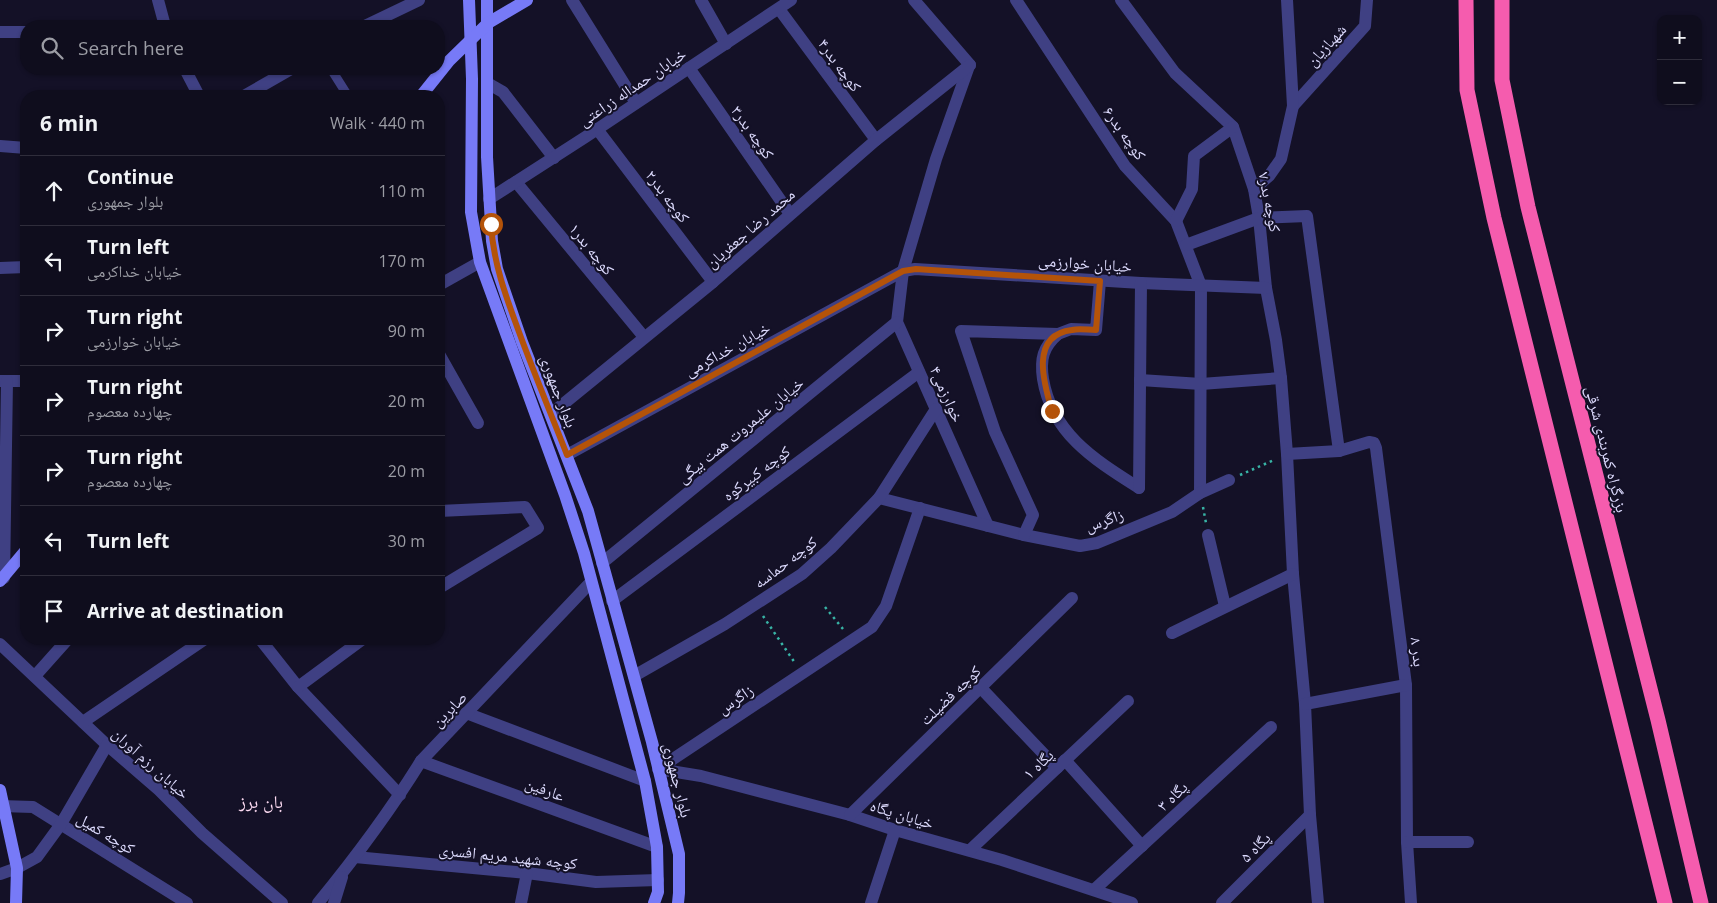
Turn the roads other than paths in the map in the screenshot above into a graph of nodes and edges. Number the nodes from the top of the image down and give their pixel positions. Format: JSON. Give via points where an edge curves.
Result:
{"nodes":[{"id":1,"x":158,"y":0,"type":"edge"},
{"id":2,"x":419,"y":0,"type":"edge"},
{"id":3,"x":469,"y":0,"type":"edge"},
{"id":4,"x":487,"y":0,"type":"edge"},
{"id":5,"x":526,"y":0,"type":"edge"},
{"id":6,"x":572,"y":0,"type":"edge"},
{"id":7,"x":701,"y":0,"type":"edge"},
{"id":8,"x":792,"y":0,"type":"edge"},
{"id":9,"x":914,"y":0,"type":"edge"},
{"id":10,"x":1016,"y":0,"type":"edge"},
{"id":11,"x":1121,"y":0,"type":"edge"},
{"id":12,"x":1287,"y":0,"type":"edge"},
{"id":13,"x":1367,"y":0,"type":"edge"},
{"id":14,"x":1466,"y":0,"type":"edge"},
{"id":15,"x":1502,"y":0,"type":"edge"},
{"id":16,"x":779,"y":8,"type":"junction"},
{"id":17,"x":163,"y":20,"type":"edge"},
{"id":18,"x":377,"y":20,"type":"edge"},
{"id":19,"x":488,"y":23,"type":"junction"},
{"id":20,"x":0,"y":32,"type":"edge"},
{"id":21,"x":20,"y":32,"type":"edge"},
{"id":22,"x":470,"y":40,"type":"junction"},
{"id":23,"x":726,"y":44,"type":"junction"},
{"id":24,"x":970,"y":65,"type":"junction"},
{"id":25,"x":445,"y":66,"type":"edge"},
{"id":26,"x":689,"y":68,"type":"junction"},
{"id":27,"x":188,"y":75,"type":"edge"},
{"id":28,"x":281,"y":75,"type":"edge"},
{"id":29,"x":335,"y":75,"type":"edge"},
{"id":30,"x":438,"y":75,"type":"edge"},
{"id":31,"x":488,"y":84,"type":"junction"},
{"id":32,"x":195,"y":90,"type":"edge"},
{"id":33,"x":257,"y":90,"type":"edge"},
{"id":34,"x":344,"y":90,"type":"edge"},
{"id":35,"x":426,"y":90,"type":"edge"},
{"id":36,"x":636,"y":103,"type":"junction"},
{"id":37,"x":1292,"y":106,"type":"junction"},
{"id":38,"x":1233,"y":127,"type":"junction"},
{"id":39,"x":597,"y":129,"type":"junction"},
{"id":40,"x":876,"y":140,"type":"junction"},
{"id":41,"x":0,"y":146,"type":"edge"},
{"id":42,"x":20,"y":148,"type":"edge"},
{"id":43,"x":554,"y":158,"type":"junction"},
{"id":44,"x":516,"y":182,"type":"junction"},
{"id":45,"x":1254,"y":189,"type":"junction"},
{"id":46,"x":489,"y":199,"type":"junction"},
{"id":47,"x":790,"y":214,"type":"junction"},
{"id":48,"x":1259,"y":218,"type":"junction"},
{"id":49,"x":1176,"y":221,"type":"junction"},
{"id":50,"x":1186,"y":245,"type":"junction"},
{"id":51,"x":480,"y":262,"type":"junction"},
{"id":52,"x":20,"y":267,"type":"edge"},
{"id":53,"x":0,"y":268,"type":"edge"},
{"id":54,"x":903,"y":271,"type":"junction"},
{"id":55,"x":1100,"y":281,"type":"junction"},
{"id":56,"x":445,"y":282,"type":"edge"},
{"id":57,"x":713,"y":282,"type":"junction"},
{"id":58,"x":1140,"y":283,"type":"junction"},
{"id":59,"x":1201,"y":286,"type":"junction"},
{"id":60,"x":1266,"y":288,"type":"junction"},
{"id":61,"x":898,"y":322,"type":"junction"},
{"id":62,"x":1058,"y":334,"type":"junction"},
{"id":63,"x":644,"y":338,"type":"junction"},
{"id":64,"x":445,"y":364,"type":"edge"},
{"id":65,"x":919,"y":372,"type":"junction"},
{"id":66,"x":1281,"y":378,"type":"junction"},
{"id":67,"x":20,"y":380,"type":"edge"},
{"id":68,"x":1140,"y":380,"type":"junction"},
{"id":69,"x":4,"y":381,"type":"edge"},
{"id":70,"x":1201,"y":384,"type":"junction"},
{"id":71,"x":936,"y":409,"type":"junction"},
{"id":72,"x":551,"y":414,"type":"junction"},
{"id":73,"x":478,"y":422,"type":"dead end"},
{"id":74,"x":1339,"y":451,"type":"junction"},
{"id":75,"x":1287,"y":454,"type":"junction"},
{"id":76,"x":567,"y":455,"type":"junction"},
{"id":77,"x":553,"y":460,"type":"junction"},
{"id":78,"x":1229,"y":480,"type":"road end"},
{"id":79,"x":1200,"y":493,"type":"junction"},
{"id":80,"x":879,"y":498,"type":"junction"},
{"id":81,"x":920,"y":508,"type":"junction"},
{"id":82,"x":445,"y":511,"type":"edge"},
{"id":83,"x":988,"y":526,"type":"junction"},
{"id":84,"x":1024,"y":535,"type":"junction"},
{"id":85,"x":1208,"y":535,"type":"road end"},
{"id":86,"x":20,"y":558,"type":"edge"},
{"id":87,"x":602,"y":563,"type":"junction"},
{"id":88,"x":1293,"y":574,"type":"junction"},
{"id":89,"x":2,"y":580,"type":"edge"},
{"id":90,"x":591,"y":582,"type":"junction"},
{"id":91,"x":445,"y":584,"type":"edge"},
{"id":92,"x":1072,"y":598,"type":"dead end"},
{"id":93,"x":612,"y":601,"type":"junction"},
{"id":94,"x":1224,"y":606,"type":"junction"},
{"id":95,"x":1172,"y":633,"type":"dead end"},
{"id":96,"x":0,"y":644,"type":"edge"},
{"id":97,"x":63,"y":645,"type":"edge"},
{"id":98,"x":196,"y":645,"type":"edge"},
{"id":99,"x":265,"y":645,"type":"edge"},
{"id":100,"x":355,"y":645,"type":"edge"},
{"id":101,"x":35,"y":676,"type":"junction"},
{"id":102,"x":634,"y":676,"type":"junction"},
{"id":103,"x":1406,"y":685,"type":"junction"},
{"id":104,"x":298,"y":686,"type":"junction"},
{"id":105,"x":980,"y":688,"type":"junction"},
{"id":106,"x":1128,"y":701,"type":"dead end"},
{"id":107,"x":1305,"y":704,"type":"junction"},
{"id":108,"x":466,"y":713,"type":"junction"},
{"id":109,"x":83,"y":722,"type":"junction"},
{"id":110,"x":1271,"y":727,"type":"dead end"},
{"id":111,"x":107,"y":745,"type":"junction"},
{"id":112,"x":421,"y":761,"type":"junction"},
{"id":113,"x":1061,"y":764,"type":"junction"},
{"id":114,"x":658,"y":769,"type":"junction"},
{"id":115,"x":645,"y":781,"type":"junction"},
{"id":116,"x":0,"y":790,"type":"edge"},
{"id":117,"x":400,"y":795,"type":"junction"},
{"id":118,"x":1,"y":806,"type":"edge"},
{"id":119,"x":850,"y":815,"type":"junction"},
{"id":120,"x":1310,"y":815,"type":"junction"},
{"id":121,"x":61,"y":824,"type":"junction"},
{"id":122,"x":896,"y":830,"type":"junction"},
{"id":123,"x":1407,"y":842,"type":"junction"},
{"id":124,"x":1468,"y":842,"type":"dead end"},
{"id":125,"x":1142,"y":846,"type":"junction"},
{"id":126,"x":657,"y":847,"type":"junction"},
{"id":127,"x":970,"y":850,"type":"junction"},
{"id":128,"x":355,"y":857,"type":"junction"},
{"id":129,"x":17,"y":868,"type":"junction"},
{"id":130,"x":344,"y":870,"type":"junction"},
{"id":131,"x":527,"y":873,"type":"junction"},
{"id":132,"x":0,"y":874,"type":"edge"},
{"id":133,"x":658,"y":880,"type":"junction"},
{"id":134,"x":679,"y":884,"type":"junction"},
{"id":135,"x":1095,"y":889,"type":"junction"},
{"id":136,"x":16,"y":903,"type":"edge"},
{"id":137,"x":187,"y":903,"type":"edge"},
{"id":138,"x":282,"y":903,"type":"edge"},
{"id":139,"x":318,"y":903,"type":"edge"},
{"id":140,"x":334,"y":903,"type":"edge"},
{"id":141,"x":521,"y":903,"type":"edge"},
{"id":142,"x":654,"y":903,"type":"edge"},
{"id":143,"x":678,"y":903,"type":"edge"},
{"id":144,"x":872,"y":903,"type":"edge"},
{"id":145,"x":1132,"y":903,"type":"edge"},
{"id":146,"x":1222,"y":903,"type":"edge"},
{"id":147,"x":1318,"y":903,"type":"edge"},
{"id":148,"x":1411,"y":903,"type":"edge"},
{"id":149,"x":1665,"y":903,"type":"edge"},
{"id":150,"x":1701,"y":903,"type":"edge"}],
"edges":[{"from":1,"to":17,"type":"street"},
{"from":2,"to":18,"type":"street"},
{"from":3,"to":22,"type":"street","name":"بلوار جمهوری"},
{"from":4,"to":19,"type":"street","name":"بلوار جمهوری"},
{"from":5,"to":19,"type":"street"},
{"from":6,"to":36,"type":"street"},
{"from":7,"to":23,"type":"street"},
{"from":8,"to":16,"type":"street","name":"خیابان حمداله زراعتی"},
{"from":9,"to":24,"type":"street"},
{"from":10,"to":49,"type":"street","name":"کوچه بدر۶","via":[[1125,166]]},
{"from":11,"to":38,"type":"street","name":"کوچه بدر۷","via":[[1175,73]]},
{"from":12,"to":37,"type":"street"},
{"from":13,"to":37,"type":"street","name":"شهبازیان","via":[[1366,26]]},
{"from":14,"to":149,"type":"highway","via":[[1468,90],[1494,218]]},
{"from":15,"to":150,"type":"highway","name":"بزرگراه کمربندی شرقی","via":[[1502,80],[1528,207],[1656,710]]},
{"from":16,"to":23,"type":"street","name":"خیابان حمداله زراعتی"},
{"from":16,"to":40,"type":"street","name":"کوچه بدر۴"},
{"from":19,"to":22,"type":"street"},
{"from":19,"to":31,"type":"street","name":"بلوار جمهوری"},
{"from":20,"to":21,"type":"street"},
{"from":22,"to":25,"type":"street"},
{"from":22,"to":51,"type":"street","name":"بلوار جمهوری","via":[[471,212]]},
{"from":23,"to":26,"type":"street","name":"خیابان حمداله زراعتی"},
{"from":24,"to":40,"type":"street","name":"محمد رضا جعفریان"},
{"from":24,"to":54,"type":"street","name":"خوارزمی۴","via":[[936,159]]},
{"from":26,"to":36,"type":"street","name":"خیابان حمداله زراعتی"},
{"from":26,"to":47,"type":"street","name":"کوچه بدر۳"},
{"from":27,"to":32,"type":"street"},
{"from":28,"to":33,"type":"street"},
{"from":29,"to":34,"type":"lane"},
{"from":30,"to":35,"type":"street"},
{"from":31,"to":43,"type":"street","via":[[503,92]]},
{"from":31,"to":46,"type":"street","name":"بلوار جمهوری"},
{"from":36,"to":39,"type":"street","name":"خیابان حمداله زراعتی"},
{"from":37,"to":45,"type":"street","via":[[1281,159]]},
{"from":38,"to":45,"type":"street","name":"کوچه بدر۷"},
{"from":38,"to":49,"type":"street","via":[[1194,156],[1192,189]]},
{"from":39,"to":43,"type":"street","name":"خیابان حمداله زراعتی"},
{"from":39,"to":57,"type":"street","name":"کوچه بدر۲"},
{"from":40,"to":47,"type":"street","name":"محمد رضا جعفریان"},
{"from":41,"to":42,"type":"street"},
{"from":43,"to":44,"type":"street","name":"خیابان حمداله زراعتی"},
{"from":44,"to":46,"type":"street","name":"خیابان حمداله زراعتی"},
{"from":44,"to":63,"type":"street","name":"کوچه بدر۱"},
{"from":45,"to":48,"type":"street","name":"کوچه بدر۷"},
{"from":46,"to":72,"type":"street","name":"بلوار جمهوری","via":[[498,269],[522,342]]},
{"from":47,"to":57,"type":"street","name":"محمد رضا جعفریان"},
{"from":48,"to":50,"type":"street"},
{"from":48,"to":60,"type":"street","name":"کوچه بدر۷"},
{"from":48,"to":74,"type":"street","via":[[1307,216]]},
{"from":49,"to":50,"type":"street","name":"کوچه بدر۶"},
{"from":50,"to":59,"type":"street","name":"کوچه بدر۶"},
{"from":51,"to":56,"type":"street"},
{"from":51,"to":77,"type":"street","name":"بلوار جمهوری"},
{"from":52,"to":53,"type":"street"},
{"from":54,"to":55,"type":"street","name":"خیابان خوارزمی","via":[[916,269]]},
{"from":54,"to":61,"type":"street","name":"خوارزمی۴"},
{"from":54,"to":76,"type":"street","name":"خیابان خداکرمی"},
{"from":55,"to":58,"type":"street","name":"خیابان خوارزمی"},
{"from":55,"to":62,"type":"street","via":[[1096,330],[1071,330]]},
{"from":57,"to":63,"type":"street","name":"محمد رضا جعفریان"},
{"from":58,"to":59,"type":"street","name":"خیابان خوارزمی"},
{"from":58,"to":68,"type":"street"},
{"from":59,"to":60,"type":"street","name":"خیابان خوارزمی"},
{"from":59,"to":70,"type":"street"},
{"from":60,"to":66,"type":"street","name":"کوچه بدر۷"},
{"from":61,"to":65,"type":"street","name":"خوارزمی۴"},
{"from":61,"to":87,"type":"street","name":"خیابان علیمروت همت بیگی"},
{"from":62,"to":68,"type":"street","via":[[1048,343],[1042,368],[1052,411],[1060,424],[1101,464],[1139,488]]},
{"from":62,"to":84,"type":"street","via":[[961,331],[995,432],[1033,515]]},
{"from":63,"to":72,"type":"street","name":"محمد رضا جعفریان"},
{"from":64,"to":73,"type":"street"},
{"from":65,"to":71,"type":"street","name":"خوارزمی۴"},
{"from":65,"to":93,"type":"street","name":"کوچه کبیرکوه"},
{"from":66,"to":70,"type":"street"},
{"from":66,"to":75,"type":"street","name":"کوچه بدر۷"},
{"from":67,"to":69,"type":"street"},
{"from":68,"to":70,"type":"street"},
{"from":69,"to":89,"type":"street"},
{"from":70,"to":79,"type":"street"},
{"from":71,"to":80,"type":"street","name":"کوچه حماسه"},
{"from":71,"to":83,"type":"street","name":"خوارزمی۴"},
{"from":72,"to":76,"type":"street","name":"بلوار جمهوری"},
{"from":74,"to":75,"type":"street"},
{"from":74,"to":103,"type":"street","name":"بدر ۸","via":[[1369,442],[1376,448]]},
{"from":75,"to":88,"type":"street","name":"کوچه بدر۷"},
{"from":76,"to":77,"type":"street"},
{"from":76,"to":87,"type":"street","name":"بلوار جمهوری","via":[[588,511]]},
{"from":77,"to":90,"type":"street","name":"بلوار جمهوری"},
{"from":78,"to":79,"type":"street","name":"زاگرس"},
{"from":79,"to":84,"type":"street","name":"زاگرس","via":[[1172,512],[1097,543],[1080,546]]},
{"from":80,"to":81,"type":"street","name":"زاگرس"},
{"from":80,"to":102,"type":"street","name":"کوچه حماسه","via":[[802,574],[725,624]]},
{"from":81,"to":83,"type":"street","name":"زاگرس"},
{"from":81,"to":114,"type":"street","name":"زاگرس","via":[[886,606],[872,627]]},
{"from":82,"to":91,"type":"street","via":[[525,506],[538,528]]},
{"from":83,"to":84,"type":"street","name":"زاگرس"},
{"from":85,"to":94,"type":"street"},
{"from":86,"to":89,"type":"street"},
{"from":87,"to":93,"type":"street","name":"بلوار جمهوری"},
{"from":88,"to":94,"type":"street"},
{"from":88,"to":107,"type":"street","name":"کوچه بدر۷"},
{"from":90,"to":108,"type":"street","name":"صابرین"},
{"from":90,"to":115,"type":"street","name":"بلوار جمهوری"},
{"from":92,"to":105,"type":"street","name":"کوچه فضیلت"},
{"from":93,"to":102,"type":"street","name":"بلوار جمهوری"},
{"from":94,"to":95,"type":"street"},
{"from":96,"to":101,"type":"street","name":"خیابان رزم آوران"},
{"from":97,"to":101,"type":"street"},
{"from":98,"to":109,"type":"street"},
{"from":99,"to":104,"type":"street"},
{"from":100,"to":104,"type":"street"},
{"from":101,"to":109,"type":"street","name":"خیابان رزم آوران"},
{"from":102,"to":114,"type":"street","name":"بلوار جمهوری"},
{"from":103,"to":107,"type":"street"},
{"from":103,"to":123,"type":"street","name":"بدر ۸"},
{"from":104,"to":117,"type":"street"},
{"from":105,"to":113,"type":"street"},
{"from":105,"to":119,"type":"street","name":"کوچه فضیلت"},
{"from":106,"to":113,"type":"street","name":"پگاه ۱"},
{"from":107,"to":120,"type":"street","name":"کوچه بدر۷"},
{"from":108,"to":112,"type":"street","name":"صابرین"},
{"from":108,"to":115,"type":"street"},
{"from":109,"to":111,"type":"street","name":"خیابان رزم آوران"},
{"from":110,"to":125,"type":"street","name":"پگاه ۳"},
{"from":111,"to":121,"type":"street"},
{"from":111,"to":138,"type":"street","name":"خیابان رزم آوران"},
{"from":112,"to":117,"type":"street","name":"صابرین"},
{"from":112,"to":126,"type":"street","name":"عارفین"},
{"from":113,"to":125,"type":"street"},
{"from":113,"to":127,"type":"street","name":"پگاه ۱"},
{"from":114,"to":119,"type":"street","name":"خیابان پگاه","via":[[701,776]]},
{"from":114,"to":134,"type":"street","name":"بلوار جمهوری","via":[[679,854]]},
{"from":115,"to":126,"type":"street","name":"بلوار جمهوری"},
{"from":116,"to":118,"type":"street"},
{"from":117,"to":128,"type":"street","name":"صابرین"},
{"from":118,"to":121,"type":"street","name":"کوچه کمیل","via":[[33,807]]},
{"from":118,"to":129,"type":"street"},
{"from":119,"to":122,"type":"street","name":"خیابان پگاه"},
{"from":120,"to":146,"type":"street","name":"پگاه ۵"},
{"from":120,"to":147,"type":"street","name":"کوچه بدر۷"},
{"from":121,"to":129,"type":"street","via":[[37,857]]},
{"from":121,"to":137,"type":"street","name":"کوچه کمیل"},
{"from":122,"to":127,"type":"street","name":"خیابان پگاه"},
{"from":122,"to":144,"type":"street"},
{"from":123,"to":124,"type":"street"},
{"from":123,"to":148,"type":"street","name":"بدر ۸"},
{"from":125,"to":135,"type":"street","name":"پگاه ۳"},
{"from":126,"to":133,"type":"street","name":"بلوار جمهوری"},
{"from":127,"to":135,"type":"street","name":"خیابان پگاه"},
{"from":128,"to":130,"type":"street","name":"صابرین"},
{"from":128,"to":131,"type":"street","name":"کوچه شهید مریم افسری"},
{"from":129,"to":132,"type":"street"},
{"from":129,"to":136,"type":"street"},
{"from":130,"to":139,"type":"street","name":"صابرین"},
{"from":130,"to":140,"type":"street","name":"صابرین"},
{"from":131,"to":133,"type":"street","name":"کوچه شهید مریم افسری","via":[[596,882]]},
{"from":131,"to":141,"type":"street"},
{"from":133,"to":134,"type":"street"},
{"from":133,"to":142,"type":"street","name":"بلوار جمهوری"},
{"from":134,"to":143,"type":"street","name":"بلوار جمهوری"},
{"from":135,"to":145,"type":"street","name":"خیابان پگاه"}]}
